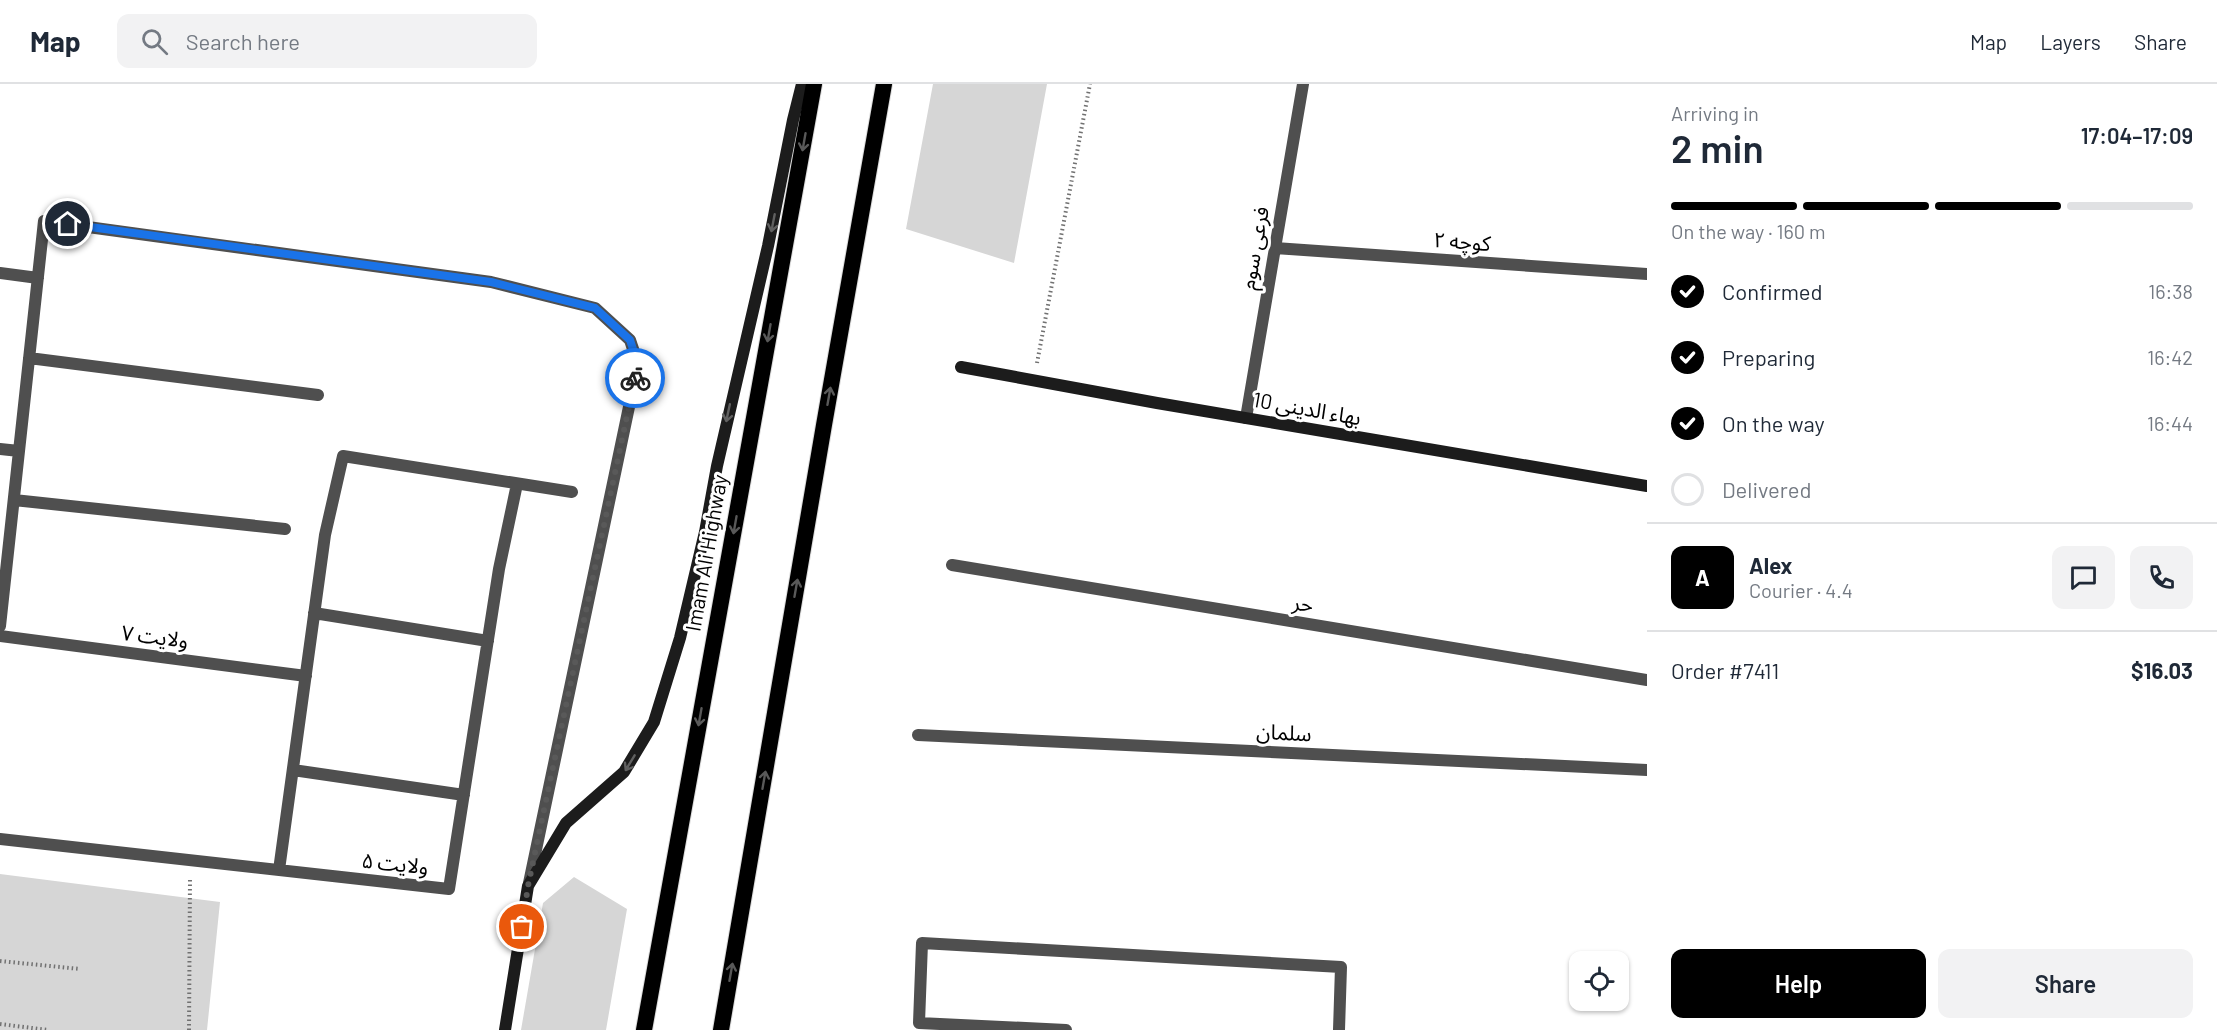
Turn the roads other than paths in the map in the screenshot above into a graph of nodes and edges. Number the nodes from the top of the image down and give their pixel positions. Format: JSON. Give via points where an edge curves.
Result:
{"nodes":[{"id":1,"x":802,"y":84,"type":"edge"},
{"id":2,"x":814,"y":84,"type":"edge"},
{"id":3,"x":884,"y":84,"type":"edge"},
{"id":4,"x":1303,"y":84,"type":"edge"},
{"id":5,"x":1275,"y":248,"type":"junction"},
{"id":6,"x":0,"y":273,"type":"edge"},
{"id":7,"x":1647,"y":274,"type":"edge"},
{"id":8,"x":38,"y":278,"type":"junction"},
{"id":9,"x":29,"y":358,"type":"junction"},
{"id":10,"x":961,"y":367,"type":"dead end"},
{"id":11,"x":318,"y":395,"type":"dead end"},
{"id":12,"x":1246,"y":418,"type":"junction"},
{"id":13,"x":0,"y":449,"type":"edge"},
{"id":14,"x":19,"y":451,"type":"junction"},
{"id":15,"x":518,"y":484,"type":"junction"},
{"id":16,"x":1647,"y":486,"type":"edge"},
{"id":17,"x":572,"y":492,"type":"dead end"},
{"id":18,"x":14,"y":500,"type":"junction"},
{"id":19,"x":285,"y":529,"type":"dead end"},
{"id":20,"x":952,"y":565,"type":"dead end"},
{"id":21,"x":314,"y":613,"type":"junction"},
{"id":22,"x":0,"y":626,"type":"edge"},
{"id":23,"x":0,"y":636,"type":"edge"},
{"id":24,"x":488,"y":641,"type":"junction"},
{"id":25,"x":306,"y":676,"type":"junction"},
{"id":26,"x":1647,"y":680,"type":"edge"},
{"id":27,"x":918,"y":735,"type":"dead end"},
{"id":28,"x":292,"y":770,"type":"junction"},
{"id":29,"x":1647,"y":770,"type":"edge"},
{"id":30,"x":464,"y":795,"type":"junction"},
{"id":31,"x":0,"y":839,"type":"edge"},
{"id":32,"x":279,"y":870,"type":"junction"},
{"id":33,"x":528,"y":886,"type":"junction"},
{"id":34,"x":505,"y":1030,"type":"edge"},
{"id":35,"x":644,"y":1030,"type":"edge"},
{"id":36,"x":721,"y":1030,"type":"edge"},
{"id":37,"x":1066,"y":1030,"type":"edge"},
{"id":38,"x":1339,"y":1030,"type":"edge"}],
"edges":[{"from":1,"to":33,"type":"main road","one_way":true,"via":[[705,532],[680,638],[654,722],[624,772],[566,823]]},
{"from":2,"to":35,"type":"highway","name":"Imam Ali Highway","one_way":true},
{"from":36,"to":3,"type":"highway","one_way":true},
{"from":4,"to":5,"type":"street","name":"فرعی سوم"},
{"from":5,"to":7,"type":"street","name":"کوچه ۲"},
{"from":5,"to":12,"type":"street","name":"فرعی سوم"},
{"from":6,"to":8,"type":"street"},
{"from":8,"to":9,"type":"street"},
{"from":8,"to":33,"type":"street","via":[[44,221],[491,282],[595,308],[630,340],[638,364]]},
{"from":9,"to":11,"type":"street"},
{"from":9,"to":14,"type":"street"},
{"from":10,"to":12,"type":"main road","name":"بهاء الدینی 10"},
{"from":12,"to":16,"type":"main road","name":"بهاء الدینی 10"},
{"from":13,"to":14,"type":"street"},
{"from":14,"to":18,"type":"street"},
{"from":15,"to":17,"type":"street"},
{"from":15,"to":21,"type":"street","via":[[343,456],[325,535]]},
{"from":15,"to":24,"type":"street","name":"ولایت ۵"},
{"from":18,"to":19,"type":"street"},
{"from":18,"to":22,"type":"street"},
{"from":20,"to":26,"type":"street","name":"حر"},
{"from":21,"to":24,"type":"street"},
{"from":21,"to":25,"type":"street"},
{"from":23,"to":25,"type":"street","name":"ولایت ۷"},
{"from":24,"to":30,"type":"street","name":"ولایت ۵"},
{"from":25,"to":28,"type":"street"},
{"from":27,"to":29,"type":"street","name":"سلمان"},
{"from":28,"to":30,"type":"street"},
{"from":28,"to":32,"type":"street"},
{"from":30,"to":32,"type":"street","name":"ولایت ۵","via":[[449,889]]},
{"from":31,"to":32,"type":"street","name":"ولایت ۵"},
{"from":33,"to":34,"type":"main road"},
{"from":37,"to":38,"type":"street","via":[[919,1023],[922,943],[1341,967]]}]}
